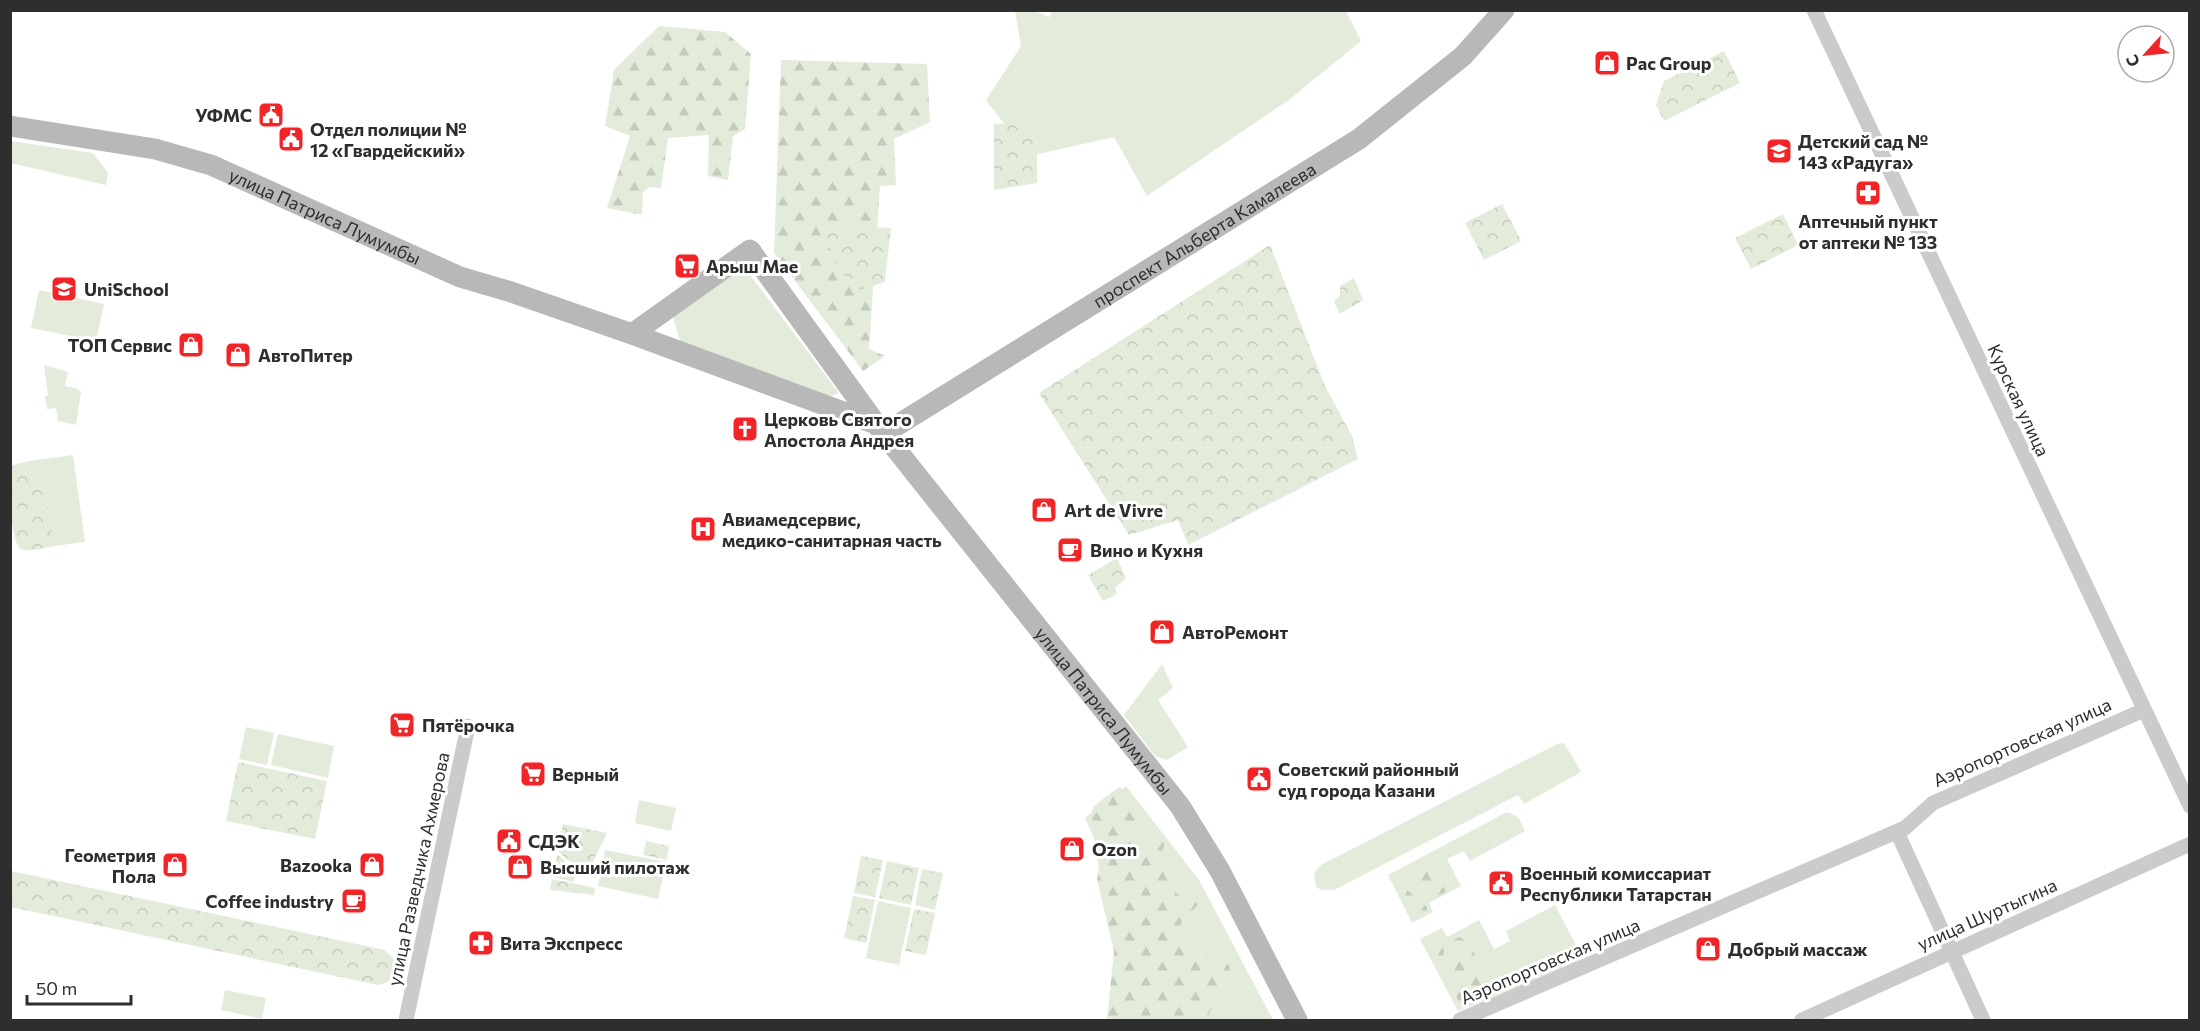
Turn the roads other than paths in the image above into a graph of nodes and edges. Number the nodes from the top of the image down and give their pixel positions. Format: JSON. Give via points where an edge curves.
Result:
{"nodes":[{"id":1,"x":1504,"y":10,"type":"edge"},
{"id":2,"x":1814,"y":10,"type":"edge"},
{"id":3,"x":10,"y":126,"type":"edge"},
{"id":4,"x":671,"y":306,"type":"junction"},
{"id":5,"x":632,"y":334,"type":"junction"},
{"id":6,"x":674,"y":349,"type":"junction"},
{"id":7,"x":880,"y":429,"type":"junction"},
{"id":8,"x":2144,"y":710,"type":"junction"},
{"id":9,"x":468,"y":726,"type":"dead end"},
{"id":10,"x":2190,"y":806,"type":"edge"},
{"id":11,"x":1897,"y":832,"type":"junction"},
{"id":12,"x":2190,"y":844,"type":"edge"},
{"id":13,"x":1951,"y":951,"type":"junction"},
{"id":14,"x":406,"y":1020,"type":"edge"},
{"id":15,"x":1296,"y":1020,"type":"edge"},
{"id":16,"x":1460,"y":1020,"type":"edge"},
{"id":17,"x":1802,"y":1020,"type":"edge"},
{"id":18,"x":1983,"y":1020,"type":"edge"}],
"edges":[{"from":1,"to":7,"type":"main road","name":"проспект Альберта Камалеева","via":[[1463,56],[1359,139]]},
{"from":2,"to":8,"type":"street","name":"Курская улица"},
{"from":3,"to":5,"type":"main road","name":"улица Патриса Лумумбы","via":[[155,149],[211,165],[460,277]]},
{"from":4,"to":5,"type":"main road","name":"улица Патриса Лумумбы"},
{"from":4,"to":6,"type":"main road","via":[[667,325]]},
{"from":4,"to":7,"type":"main road","name":"улица Патриса Лумумбы","via":[[750,250]]},
{"from":5,"to":6,"type":"main road","name":"улица Патриса Лумумбы"},
{"from":6,"to":7,"type":"main road","name":"улица Патриса Лумумбы"},
{"from":7,"to":15,"type":"main road","name":"улица Патриса Лумумбы","via":[[1180,806],[1220,871]]},
{"from":8,"to":10,"type":"street","name":"Курская улица"},
{"from":8,"to":11,"type":"street","name":"Аэропортовская улица","via":[[1933,803]]},
{"from":9,"to":14,"type":"street","name":"улица Разведчика Ахмерова"},
{"from":11,"to":13,"type":"street"},
{"from":11,"to":16,"type":"street","name":"Аэропортовская улица"},
{"from":12,"to":13,"type":"street","name":"улица Шуртыгина"},
{"from":13,"to":17,"type":"street","name":"улица Шуртыгина"},
{"from":13,"to":18,"type":"street"}]}
